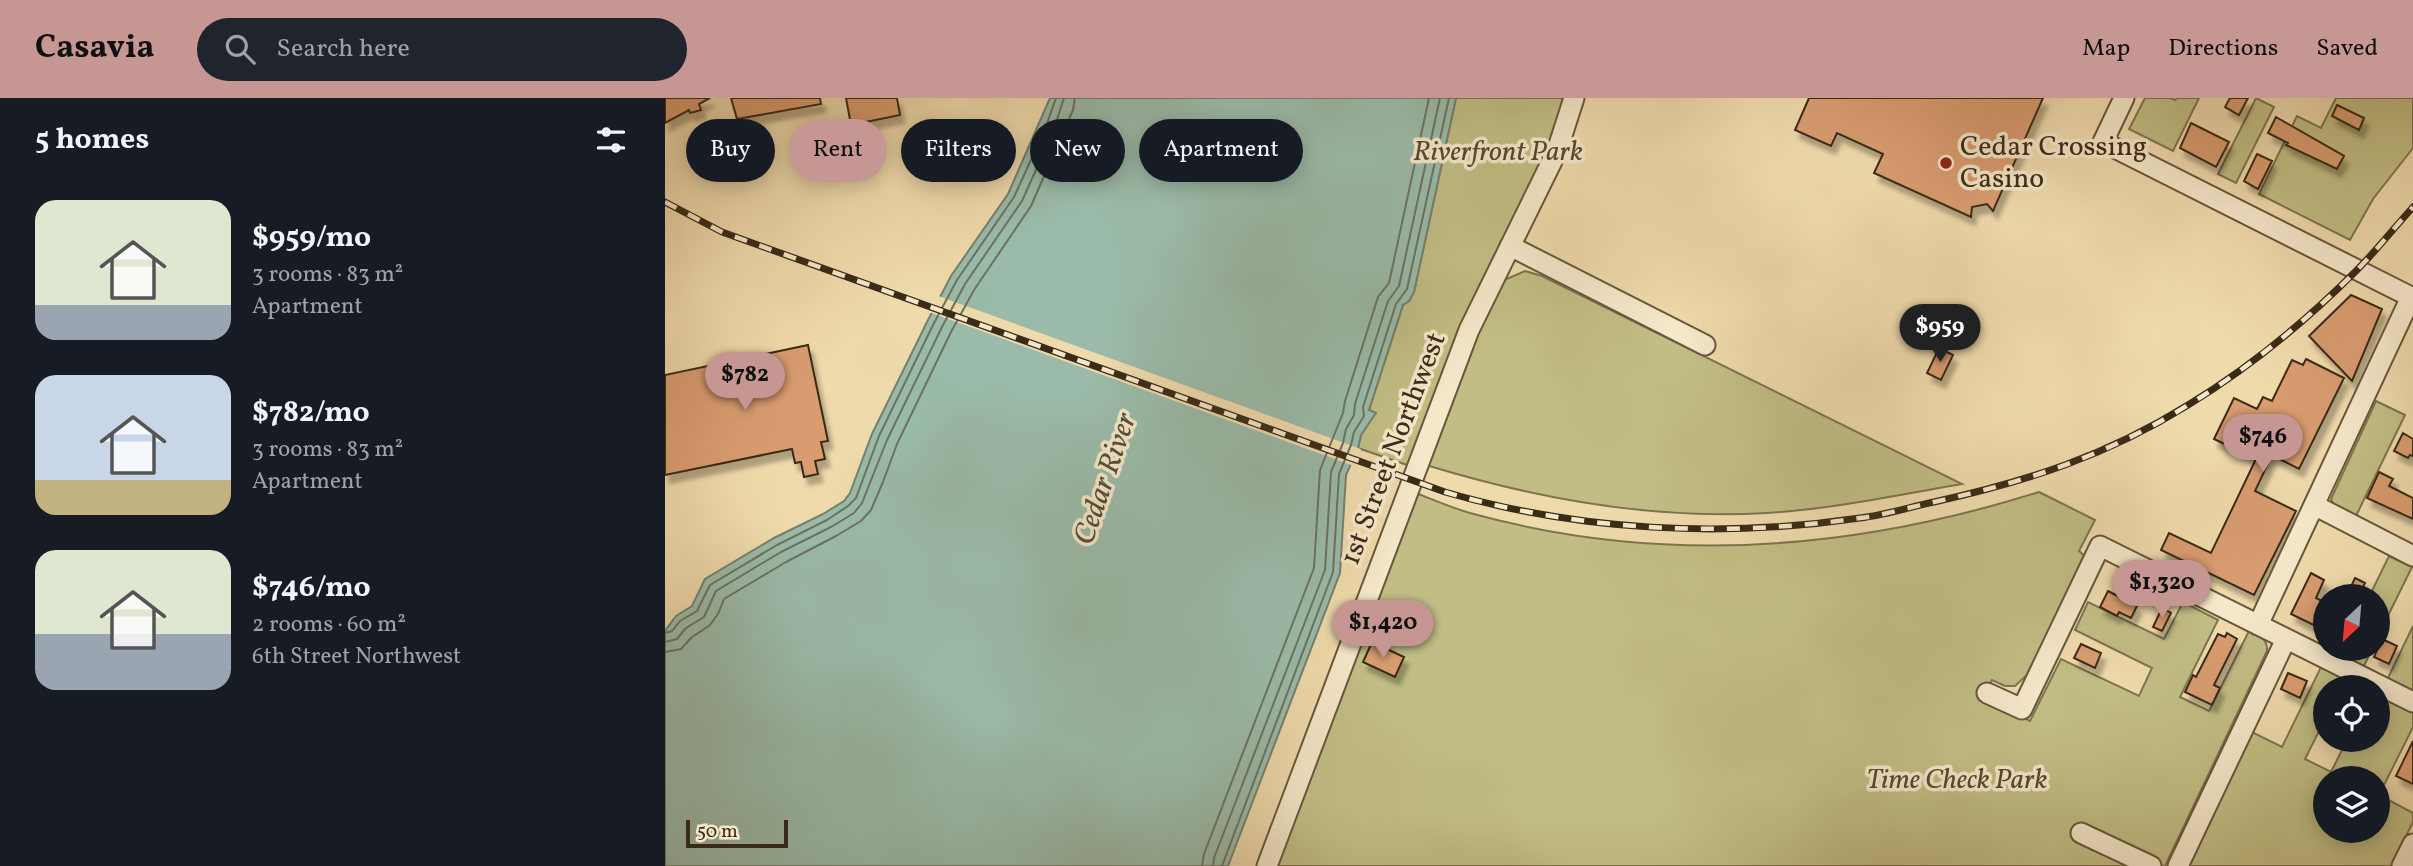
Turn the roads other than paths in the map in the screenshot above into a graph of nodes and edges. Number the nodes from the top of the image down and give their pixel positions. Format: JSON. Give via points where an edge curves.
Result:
{"nodes":[{"id":1,"x":1574,"y":98,"type":"edge"},
{"id":2,"x":2124,"y":98,"type":"edge"},
{"id":3,"x":1510,"y":246,"type":"junction"},
{"id":4,"x":2412,"y":298,"type":"edge"},
{"id":5,"x":1705,"y":345,"type":"dead end"},
{"id":6,"x":2314,"y":505,"type":"junction"},
{"id":7,"x":2413,"y":556,"type":"edge"},
{"id":8,"x":2258,"y":625,"type":"junction"},
{"id":9,"x":2286,"y":639,"type":"junction"},
{"id":10,"x":1987,"y":693,"type":"dead end"},
{"id":11,"x":2413,"y":702,"type":"edge"},
{"id":12,"x":2081,"y":833,"type":"dead end"},
{"id":13,"x":2413,"y":844,"type":"edge"},
{"id":14,"x":1267,"y":866,"type":"edge"},
{"id":15,"x":2151,"y":866,"type":"edge"},
{"id":16,"x":2178,"y":866,"type":"edge"},
{"id":17,"x":2402,"y":866,"type":"edge"}],
"edges":[{"from":1,"to":3,"type":"street","name":"1st Street Northwest","via":[[1557,151]]},
{"from":2,"to":4,"type":"street","via":[[2103,142]]},
{"from":3,"to":5,"type":"street"},
{"from":3,"to":14,"type":"street","name":"1st Street Northwest","via":[[1469,330]]},
{"from":4,"to":6,"type":"street"},
{"from":6,"to":7,"type":"street"},
{"from":6,"to":8,"type":"street"},
{"from":8,"to":9,"type":"street"},
{"from":8,"to":10,"type":"street","via":[[2100,546],[2022,709]]},
{"from":9,"to":11,"type":"street"},
{"from":9,"to":16,"type":"street"},
{"from":12,"to":15,"type":"street"},
{"from":13,"to":17,"type":"street"}]}
